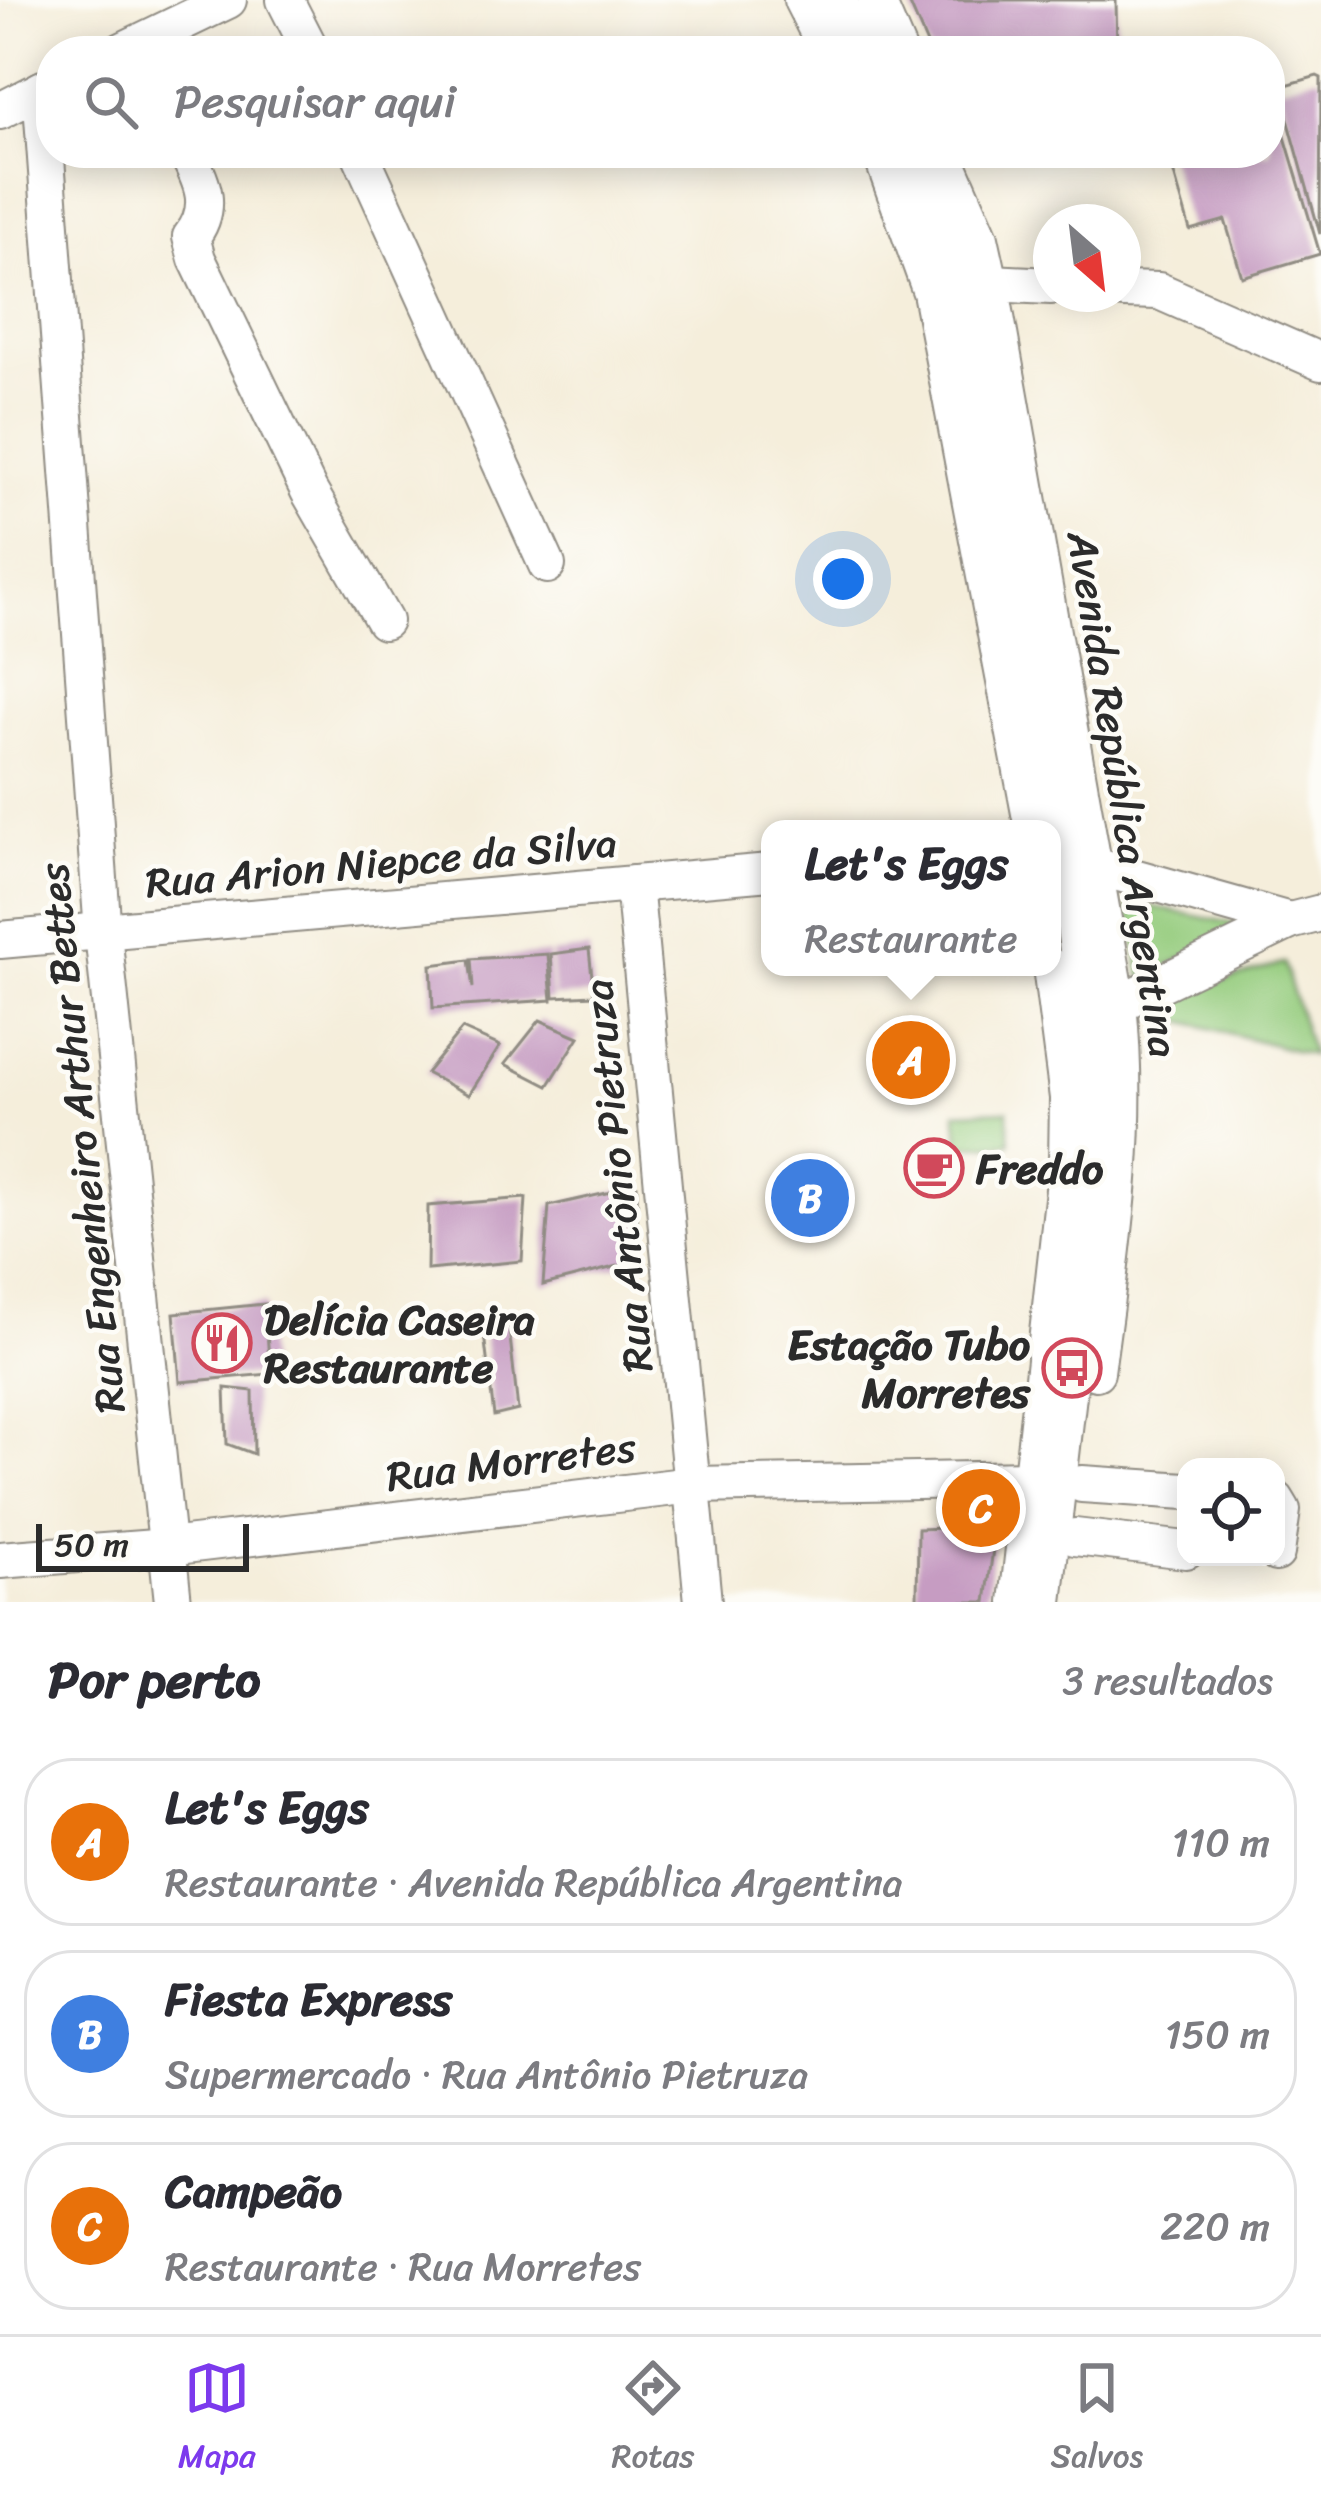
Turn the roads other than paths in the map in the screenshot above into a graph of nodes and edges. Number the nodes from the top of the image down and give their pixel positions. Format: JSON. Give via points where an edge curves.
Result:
{"nodes":[{"id":1,"x":227,"y":0,"type":"edge"},
{"id":2,"x":285,"y":0,"type":"edge"},
{"id":3,"x":802,"y":0,"type":"edge"},
{"id":4,"x":838,"y":0,"type":"edge"},
{"id":5,"x":876,"y":0,"type":"edge"},
{"id":6,"x":156,"y":36,"type":"edge"},
{"id":7,"x":303,"y":36,"type":"edge"},
{"id":8,"x":820,"y":36,"type":"edge"},
{"id":9,"x":855,"y":36,"type":"edge"},
{"id":10,"x":892,"y":36,"type":"edge"},
{"id":11,"x":36,"y":93,"type":"edge"},
{"id":12,"x":0,"y":110,"type":"edge"},
{"id":13,"x":51,"y":168,"type":"edge"},
{"id":14,"x":193,"y":168,"type":"edge"},
{"id":15,"x":367,"y":168,"type":"edge"},
{"id":16,"x":886,"y":168,"type":"edge"},
{"id":17,"x":915,"y":168,"type":"edge"},
{"id":18,"x":950,"y":168,"type":"edge"},
{"id":19,"x":990,"y":283,"type":"junction"},
{"id":20,"x":1033,"y":285,"type":"edge"},
{"id":21,"x":1141,"y":290,"type":"edge"},
{"id":22,"x":1321,"y":362,"type":"edge"},
{"id":23,"x":548,"y":565,"type":"dead end"},
{"id":24,"x":384,"y":621,"type":"dead end"},
{"id":25,"x":1031,"y":820,"type":"edge"},
{"id":26,"x":1071,"y":859,"type":"edge"},
{"id":27,"x":761,"y":873,"type":"edge"},
{"id":28,"x":634,"y":884,"type":"junction"},
{"id":29,"x":1305,"y":917,"type":"edge"},
{"id":30,"x":103,"y":932,"type":"junction"},
{"id":31,"x":0,"y":940,"type":"edge"},
{"id":32,"x":1053,"y":976,"type":"edge"},
{"id":33,"x":1118,"y":1004,"type":"junction"},
{"id":34,"x":1034,"y":1479,"type":"junction"},
{"id":35,"x":1082,"y":1484,"type":"junction"},
{"id":36,"x":692,"y":1486,"type":"junction"},
{"id":37,"x":1177,"y":1490,"type":"edge"},
{"id":38,"x":1075,"y":1537,"type":"junction"},
{"id":39,"x":168,"y":1547,"type":"junction"},
{"id":40,"x":1177,"y":1549,"type":"edge"},
{"id":41,"x":0,"y":1560,"type":"edge"},
{"id":42,"x":173,"y":1602,"type":"edge"},
{"id":43,"x":704,"y":1602,"type":"edge"},
{"id":44,"x":1018,"y":1602,"type":"edge"},
{"id":45,"x":1044,"y":1602,"type":"edge"},
{"id":46,"x":1066,"y":1602,"type":"edge"}],
"edges":[{"from":1,"to":6,"type":"street"},
{"from":2,"to":7,"type":"street"},
{"from":3,"to":8,"type":"street"},
{"from":4,"to":9,"type":"street"},
{"from":5,"to":10,"type":"street"},
{"from":11,"to":12,"type":"street"},
{"from":13,"to":30,"type":"street","name":"Rua Engenheiro Arthur Bettes"},
{"from":14,"to":24,"type":"street","via":[[206,201],[191,237],[197,259],[309,491]]},
{"from":15,"to":23,"type":"street"},
{"from":16,"to":25,"type":"street","via":[[931,292]]},
{"from":17,"to":26,"type":"street","via":[[949,244]]},
{"from":18,"to":19,"type":"street","name":"Avenida República Argentina"},
{"from":19,"to":20,"type":"street"},
{"from":19,"to":26,"type":"street","name":"Avenida República Argentina"},
{"from":21,"to":22,"type":"street","via":[[1159,291]]},
{"from":26,"to":29,"type":"street"},
{"from":26,"to":33,"type":"street","name":"Avenida República Argentina"},
{"from":26,"to":45,"type":"street","via":[[1096,1089],[1095,1162]]},
{"from":27,"to":28,"type":"street","name":"Rua Arion Niepce da Silva"},
{"from":28,"to":30,"type":"street","name":"Rua Arion Niepce da Silva"},
{"from":28,"to":36,"type":"street","name":"Rua Antônio Pietruza"},
{"from":29,"to":33,"type":"street"},
{"from":30,"to":31,"type":"street","name":"Rua Arion Niepce da Silva"},
{"from":30,"to":39,"type":"street","name":"Rua Engenheiro Arthur Bettes"},
{"from":32,"to":34,"type":"street","via":[[1067,1163]]},
{"from":33,"to":35,"type":"street","name":"Avenida República Argentina","via":[[1124,1160]]},
{"from":34,"to":36,"type":"street","name":"Rua Morretes"},
{"from":34,"to":44,"type":"street"},
{"from":35,"to":37,"type":"street"},
{"from":35,"to":38,"type":"street","name":"Avenida República Argentina"},
{"from":36,"to":39,"type":"street","name":"Rua Morretes"},
{"from":36,"to":43,"type":"street","name":"Rua Antônio Pietruza"},
{"from":38,"to":40,"type":"street"},
{"from":38,"to":46,"type":"street","name":"Avenida República Argentina"},
{"from":39,"to":41,"type":"street","name":"Rua Morretes"},
{"from":39,"to":42,"type":"street","name":"Rua Engenheiro Arthur Bettes"}]}
